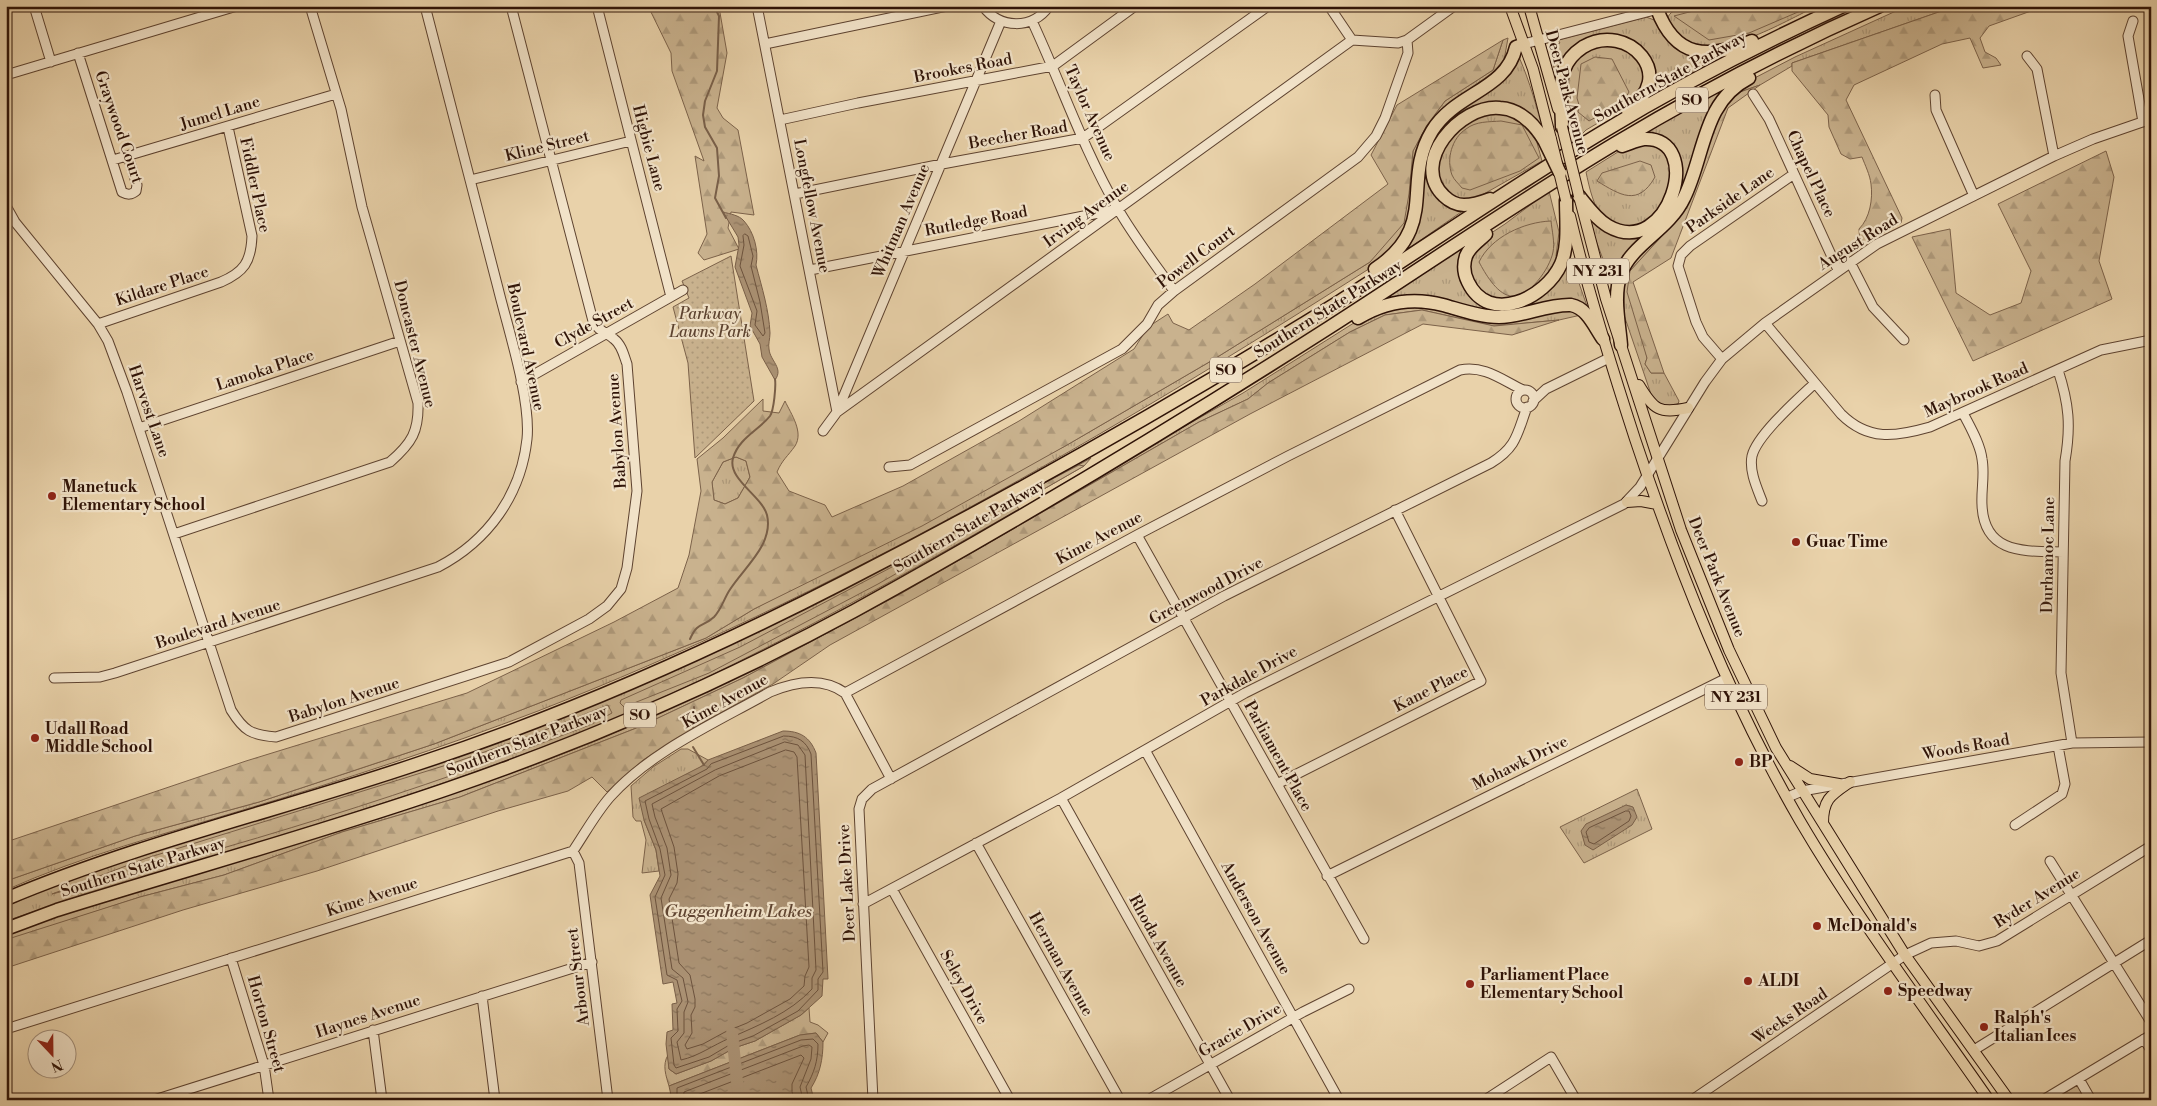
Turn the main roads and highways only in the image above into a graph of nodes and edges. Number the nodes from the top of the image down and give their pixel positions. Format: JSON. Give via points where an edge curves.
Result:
{"nodes":[{"id":1,"x":1510,"y":6,"type":"edge"},
{"id":2,"x":1528,"y":6,"type":"edge"},
{"id":3,"x":1843,"y":6,"type":"edge"},
{"id":4,"x":1880,"y":6,"type":"edge"},
{"id":5,"x":1657,"y":9,"type":"road end"},
{"id":6,"x":1797,"y":27,"type":"junction"},
{"id":7,"x":1524,"y":44,"type":"junction"},
{"id":8,"x":1794,"y":47,"type":"junction"},
{"id":9,"x":1562,"y":127,"type":"junction"},
{"id":10,"x":1600,"y":134,"type":"junction"},
{"id":11,"x":1548,"y":140,"type":"junction"},
{"id":12,"x":1592,"y":158,"type":"junction"},
{"id":13,"x":1560,"y":173,"type":"joint"},
{"id":14,"x":1504,"y":195,"type":"junction"},
{"id":15,"x":1572,"y":198,"type":"junction"},
{"id":16,"x":1506,"y":213,"type":"junction"},
{"id":17,"x":1336,"y":303,"type":"junction"},
{"id":18,"x":1313,"y":338,"type":"junction"},
{"id":19,"x":1603,"y":339,"type":"junction"},
{"id":20,"x":1621,"y":345,"type":"junction"},
{"id":21,"x":1630,"y":370,"type":"junction"},
{"id":22,"x":1688,"y":408,"type":"road end"},
{"id":23,"x":1627,"y":502,"type":"road end"},
{"id":24,"x":1657,"y":504,"type":"junction"},
{"id":25,"x":1785,"y":763,"type":"junction"},
{"id":26,"x":1823,"y":824,"type":"junction"},
{"id":27,"x":6,"y":899,"type":"edge"},
{"id":28,"x":6,"y":929,"type":"edge"},
{"id":29,"x":1990,"y":1100,"type":"edge"},
{"id":30,"x":2009,"y":1100,"type":"edge"}],
"edges":[{"from":1,"to":7,"type":"main road","name":"Deer Park Avenue"},
{"from":2,"to":9,"type":"main road","name":"Deer Park Avenue","number":"NY 231"},
{"from":3,"to":6,"type":"highway","name":"Southern State Parkway","number":"SO"},
{"from":4,"to":8,"type":"highway","name":"Southern State Parkway","number":"SO"},
{"from":5,"to":6,"type":"highway","via":[[1674,39],[1700,51],[1732,49]]},
{"from":6,"to":10,"type":"highway","name":"Southern State Parkway","number":"SO","via":[[1707,72]]},
{"from":7,"to":11,"type":"main road","name":"Deer Park Avenue","via":[[1537,81]]},
{"from":7,"to":17,"type":"highway","via":[[1516,47],[1510,64],[1500,77],[1460,102],[1438,123],[1421,160],[1417,210],[1405,240],[1389,259]]},
{"from":8,"to":12,"type":"highway","name":"Southern State Parkway","number":"SO"},
{"from":8,"to":20,"type":"highway","via":[[1735,86],[1716,108],[1684,200],[1664,227],[1632,255],[1622,271],[1617,296]]},
{"from":9,"to":10,"type":"highway","via":[[1562,76],[1568,61],[1589,44],[1620,42],[1643,58],[1649,72],[1648,87],[1640,101],[1622,112]]},
{"from":9,"to":15,"type":"main road","name":"Deer Park Avenue","number":"NY 231","bridge":true},
{"from":10,"to":14,"type":"highway","name":"Southern State Parkway","number":"SO"},
{"from":11,"to":13,"type":"highway","bridge":true},
{"from":11,"to":14,"type":"highway","via":[[1525,118],[1509,109],[1497,107],[1472,113],[1444,136],[1433,168],[1435,182],[1443,195],[1465,205]]},
{"from":12,"to":15,"type":"highway","via":[[1637,140],[1658,142],[1667,149],[1675,163],[1673,194],[1654,222],[1628,231],[1604,223]]},
{"from":12,"to":16,"type":"highway","name":"Southern State Parkway","number":"SO"},
{"from":13,"to":15,"type":"main road","name":"Deer Park Avenue","number":"NY 231","bridge":true},
{"from":14,"to":17,"type":"highway","name":"Southern State Parkway","number":"SO"},
{"from":15,"to":16,"type":"highway","via":[[1564,251],[1556,274],[1530,298],[1504,305],[1489,302],[1476,293],[1464,267],[1473,246]]},
{"from":15,"to":19,"type":"main road","name":"Deer Park Avenue","number":"NY 231"},
{"from":15,"to":20,"type":"main road","name":"Deer Park Avenue","number":"NY 231"},
{"from":16,"to":18,"type":"highway","name":"Southern State Parkway","number":"SO"},
{"from":17,"to":27,"type":"highway","name":"Southern State Parkway","number":"SO","via":[[1026,486],[837,586],[683,660],[573,707],[445,755],[123,856]]},
{"from":18,"to":19,"type":"highway","via":[[1382,306],[1416,301],[1497,317],[1574,305],[1587,314]]},
{"from":18,"to":28,"type":"highway","name":"Southern State Parkway","number":"SO","via":[[1094,473],[887,593],[781,649],[664,704],[554,750],[449,788],[57,910]]},
{"from":19,"to":24,"type":"main road","name":"Deer Park Avenue","number":"NY 231"},
{"from":20,"to":21,"type":"main road","name":"Deer Park Avenue","number":"NY 231"},
{"from":21,"to":22,"type":"main road","via":[[1654,407],[1668,412]]},
{"from":21,"to":25,"type":"main road","name":"Deer Park Avenue","number":"NY 231","via":[[1686,544],[1751,696]]},
{"from":23,"to":24,"type":"main road"},
{"from":24,"to":29,"type":"main road","name":"Deer Park Avenue","number":"NY 231","via":[[1680,570],[1726,678],[1800,820],[1892,964]]},
{"from":25,"to":26,"type":"main road","name":"Deer Park Avenue","number":"NY 231"},
{"from":25,"to":26,"type":"main road","via":[[1810,779],[1845,783],[1828,798]]},
{"from":26,"to":30,"type":"main road","name":"Deer Park Avenue","number":"NY 231","via":[[1904,956]]}]}
